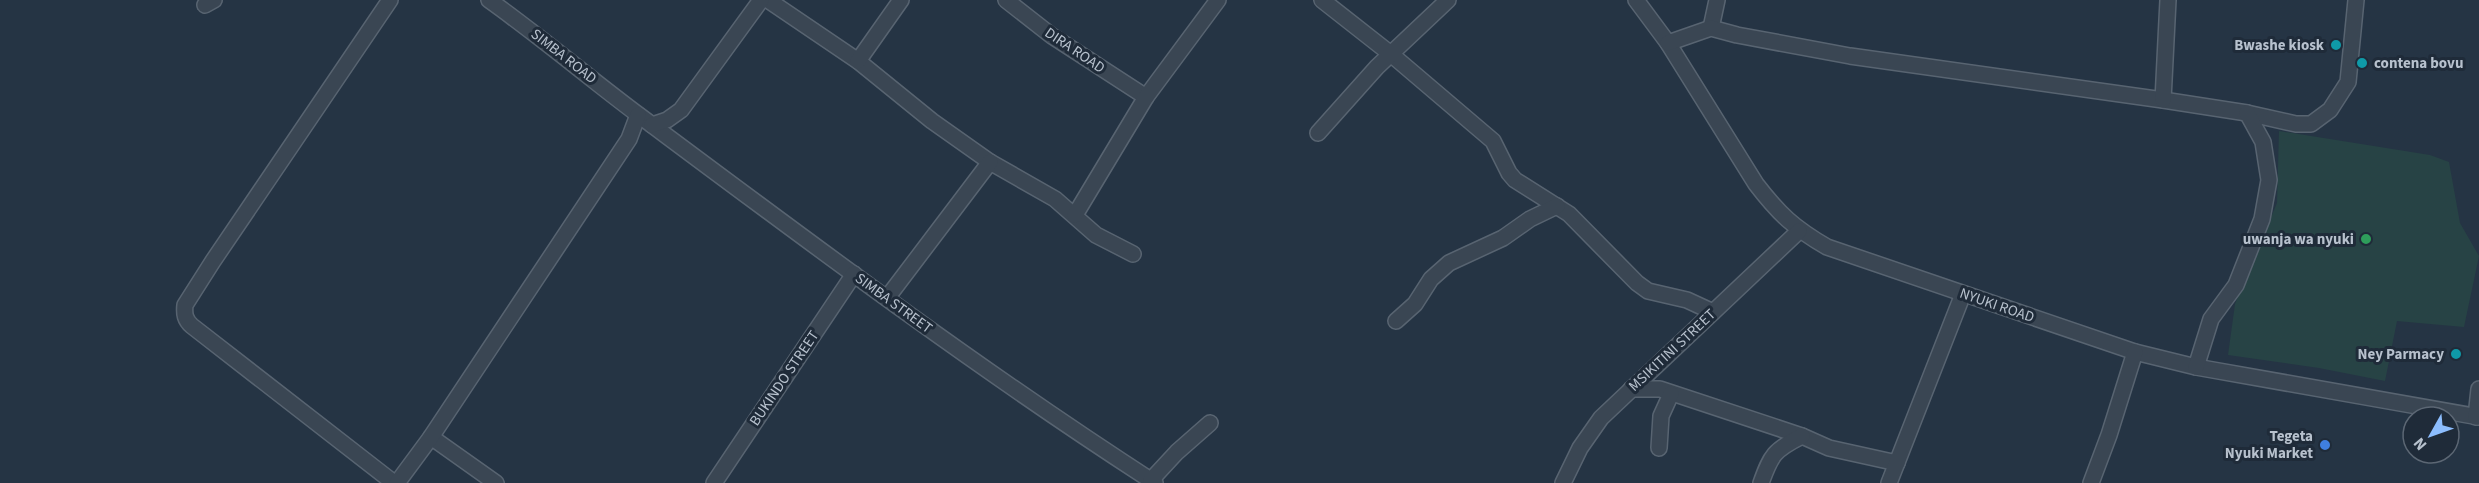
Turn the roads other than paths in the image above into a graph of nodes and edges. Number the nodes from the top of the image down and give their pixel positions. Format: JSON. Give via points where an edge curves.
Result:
{"nodes":[{"id":1,"x":390,"y":0,"type":"edge"},
{"id":2,"x":489,"y":0,"type":"edge"},
{"id":3,"x":761,"y":0,"type":"edge"},
{"id":4,"x":768,"y":0,"type":"edge"},
{"id":5,"x":901,"y":0,"type":"edge"},
{"id":6,"x":1006,"y":0,"type":"edge"},
{"id":7,"x":1218,"y":0,"type":"edge"},
{"id":8,"x":1322,"y":0,"type":"edge"},
{"id":9,"x":1448,"y":0,"type":"edge"},
{"id":10,"x":1636,"y":0,"type":"edge"},
{"id":11,"x":1717,"y":0,"type":"edge"},
{"id":12,"x":2168,"y":0,"type":"edge"},
{"id":13,"x":2356,"y":0,"type":"edge"},
{"id":14,"x":1711,"y":28,"type":"junction"},
{"id":15,"x":1668,"y":43,"type":"junction"},
{"id":16,"x":1392,"y":55,"type":"junction"},
{"id":17,"x":858,"y":61,"type":"junction"},
{"id":18,"x":1146,"y":97,"type":"junction"},
{"id":19,"x":2163,"y":100,"type":"junction"},
{"id":20,"x":2247,"y":113,"type":"junction"},
{"id":21,"x":638,"y":115,"type":"junction"},
{"id":22,"x":652,"y":125,"type":"junction"},
{"id":23,"x":1318,"y":133,"type":"dead end"},
{"id":24,"x":990,"y":162,"type":"junction"},
{"id":25,"x":1557,"y":206,"type":"junction"},
{"id":26,"x":1075,"y":215,"type":"junction"},
{"id":27,"x":1799,"y":231,"type":"junction"},
{"id":28,"x":1132,"y":254,"type":"dead end"},
{"id":29,"x":854,"y":274,"type":"junction"},
{"id":30,"x":1963,"y":294,"type":"junction"},
{"id":31,"x":887,"y":298,"type":"junction"},
{"id":32,"x":1713,"y":312,"type":"junction"},
{"id":33,"x":1396,"y":321,"type":"dead end"},
{"id":34,"x":2135,"y":352,"type":"junction"},
{"id":35,"x":2196,"y":367,"type":"junction"},
{"id":36,"x":1630,"y":389,"type":"junction"},
{"id":37,"x":2479,"y":389,"type":"edge"},
{"id":38,"x":1671,"y":394,"type":"junction"},
{"id":39,"x":2477,"y":417,"type":"edge"},
{"id":40,"x":1210,"y":423,"type":"dead end"},
{"id":41,"x":1802,"y":436,"type":"junction"},
{"id":42,"x":431,"y":437,"type":"junction"},
{"id":43,"x":1659,"y":448,"type":"dead end"},
{"id":44,"x":1897,"y":463,"type":"junction"},
{"id":45,"x":1153,"y":482,"type":"edge"},
{"id":46,"x":395,"y":483,"type":"edge"},
{"id":47,"x":496,"y":483,"type":"edge"},
{"id":48,"x":714,"y":483,"type":"edge"},
{"id":49,"x":1563,"y":483,"type":"edge"},
{"id":50,"x":1761,"y":483,"type":"edge"},
{"id":51,"x":1889,"y":483,"type":"edge"},
{"id":52,"x":2091,"y":483,"type":"edge"}],
"edges":[{"from":1,"to":46,"type":"street","via":[[213,261],[184,311],[192,326]]},
{"from":2,"to":21,"type":"street","name":"SIMBA ROAD"},
{"from":3,"to":22,"type":"street","via":[[681,110]]},
{"from":4,"to":17,"type":"street"},
{"from":5,"to":17,"type":"street"},
{"from":6,"to":18,"type":"street","name":"DIRA ROAD","via":[[1052,36]]},
{"from":7,"to":18,"type":"street"},
{"from":8,"to":16,"type":"street"},
{"from":9,"to":16,"type":"street"},
{"from":10,"to":15,"type":"street","name":"NYUKI ROAD"},
{"from":11,"to":14,"type":"street"},
{"from":12,"to":19,"type":"street"},
{"from":13,"to":20,"type":"street","via":[[2348,82],[2330,110],[2311,124]]},
{"from":14,"to":15,"type":"street"},
{"from":14,"to":19,"type":"street","via":[[1850,56]]},
{"from":15,"to":27,"type":"street","name":"NYUKI ROAD","via":[[1756,184]]},
{"from":16,"to":23,"type":"street"},
{"from":16,"to":25,"type":"street","via":[[1493,141],[1515,180]]},
{"from":17,"to":24,"type":"street"},
{"from":18,"to":26,"type":"street"},
{"from":19,"to":20,"type":"street"},
{"from":20,"to":35,"type":"street","via":[[2263,142],[2269,180],[2262,219],[2236,285],[2211,319]]},
{"from":21,"to":22,"type":"street","name":"SIMBA STREET"},
{"from":21,"to":42,"type":"street","via":[[629,139]]},
{"from":22,"to":29,"type":"street","name":"SIMBA STREET"},
{"from":24,"to":26,"type":"street"},
{"from":24,"to":31,"type":"street"},
{"from":25,"to":32,"type":"street","via":[[1647,291],[1687,300]]},
{"from":25,"to":33,"type":"street","via":[[1503,238],[1449,263]]},
{"from":26,"to":28,"type":"street","via":[[1096,235]]},
{"from":27,"to":30,"type":"street","name":"NYUKI ROAD","via":[[1827,247]]},
{"from":27,"to":32,"type":"street","name":"MSIKITINI STREET"},
{"from":29,"to":31,"type":"street","name":"SIMBA STREET"},
{"from":29,"to":48,"type":"street","name":"BUKINDO STREET"},
{"from":30,"to":34,"type":"street","name":"NYUKI ROAD"},
{"from":30,"to":44,"type":"street"},
{"from":31,"to":45,"type":"street","name":"SIMBA STREET","via":[[1050,415]]},
{"from":32,"to":36,"type":"street","name":"MSIKITINI STREET"},
{"from":34,"to":35,"type":"street","name":"NYUKI ROAD"},
{"from":34,"to":52,"type":"street"},
{"from":35,"to":39,"type":"street","name":"NYUKI ROAD"},
{"from":36,"to":38,"type":"street","via":[[1660,389]]},
{"from":36,"to":49,"type":"street","name":"MSIKITINI STREET","via":[[1601,418]]},
{"from":37,"to":39,"type":"street"},
{"from":38,"to":41,"type":"street"},
{"from":38,"to":43,"type":"street","via":[[1661,416]]},
{"from":40,"to":45,"type":"street"},
{"from":41,"to":44,"type":"street","via":[[1828,447]]},
{"from":41,"to":50,"type":"street","via":[[1770,458]]},
{"from":42,"to":46,"type":"street"},
{"from":42,"to":47,"type":"street"},
{"from":44,"to":51,"type":"street"}]}
